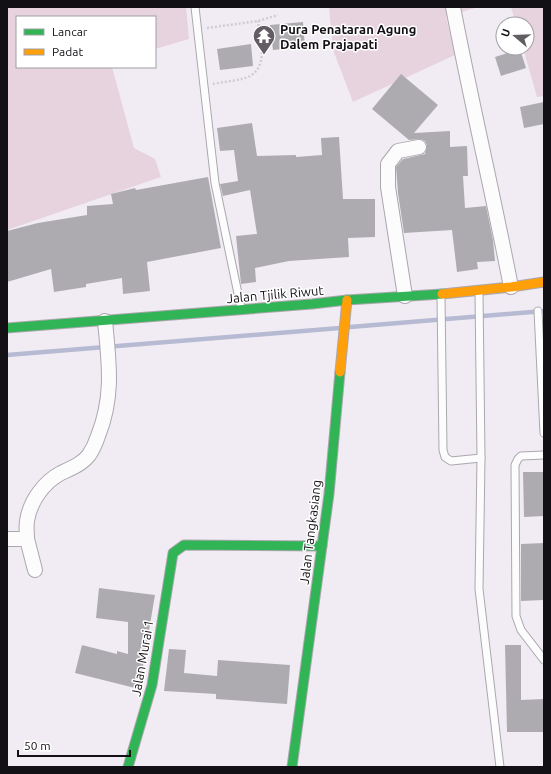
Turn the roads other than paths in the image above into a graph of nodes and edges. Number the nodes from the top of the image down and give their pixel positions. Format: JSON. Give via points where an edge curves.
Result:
{"nodes":[{"id":1,"x":195,"y":7,"type":"edge"},
{"id":2,"x":453,"y":7,"type":"edge"},
{"id":3,"x":419,"y":147,"type":"dead end"},
{"id":4,"x":544,"y":282,"type":"edge"},
{"id":5,"x":511,"y":287,"type":"junction"},
{"id":6,"x":479,"y":290,"type":"junction"},
{"id":7,"x":441,"y":294,"type":"junction"},
{"id":8,"x":405,"y":296,"type":"junction"},
{"id":9,"x":347,"y":300,"type":"junction"},
{"id":10,"x":242,"y":310,"type":"junction"},
{"id":11,"x":538,"y":311,"type":"dead end"},
{"id":12,"x":106,"y":322,"type":"junction"},
{"id":13,"x":7,"y":328,"type":"edge"},
{"id":14,"x":544,"y":420,"type":"edge"},
{"id":15,"x":544,"y":433,"type":"edge"},
{"id":16,"x":544,"y":455,"type":"edge"},
{"id":17,"x":481,"y":458,"type":"junction"},
{"id":18,"x":7,"y":539,"type":"edge"},
{"id":19,"x":27,"y":539,"type":"junction"},
{"id":20,"x":322,"y":546,"type":"junction"},
{"id":21,"x":35,"y":570,"type":"dead end"},
{"id":22,"x":544,"y":660,"type":"edge"},
{"id":23,"x":128,"y":767,"type":"edge"},
{"id":24,"x":292,"y":767,"type":"edge"},
{"id":25,"x":500,"y":767,"type":"edge"}],
"edges":[{"from":1,"to":10,"type":"lane","via":[[215,183]]},
{"from":2,"to":5,"type":"street"},
{"from":3,"to":8,"type":"street","via":[[398,151],[388,164],[388,187]]},
{"from":4,"to":5,"type":"main road","name":"Jalan Tjilik Riwut"},
{"from":5,"to":6,"type":"main road","name":"Jalan Tjilik Riwut"},
{"from":6,"to":7,"type":"main road","name":"Jalan Tjilik Riwut"},
{"from":6,"to":17,"type":"lane"},
{"from":7,"to":8,"type":"main road","name":"Jalan Tjilik Riwut"},
{"from":7,"to":17,"type":"lane","via":[[443,450],[445,457],[451,460]]},
{"from":8,"to":9,"type":"main road","name":"Jalan Tjilik Riwut"},
{"from":9,"to":10,"type":"main road","name":"Jalan Tjilik Riwut"},
{"from":9,"to":20,"type":"main road","name":"Jalan Tangkasiang"},
{"from":10,"to":12,"type":"main road","name":"Jalan Tjilik Riwut"},
{"from":11,"to":14,"type":"lane"},
{"from":12,"to":13,"type":"main road","name":"Jalan Tjilik Riwut"},
{"from":12,"to":19,"type":"street","via":[[110,386],[102,427],[86,459],[53,477],[37,494],[27,520]]},
{"from":14,"to":15,"type":"lane"},
{"from":16,"to":22,"type":"lane","via":[[521,456],[515,465],[516,616],[521,630]]},
{"from":17,"to":25,"type":"lane","via":[[479,589]]},
{"from":18,"to":19,"type":"street"},
{"from":19,"to":21,"type":"street"},
{"from":20,"to":23,"type":"main road","name":"Jalan Murai 1","via":[[184,545],[173,553],[152,685]]},
{"from":20,"to":24,"type":"main road","name":"Jalan Tangkasiang"}]}
